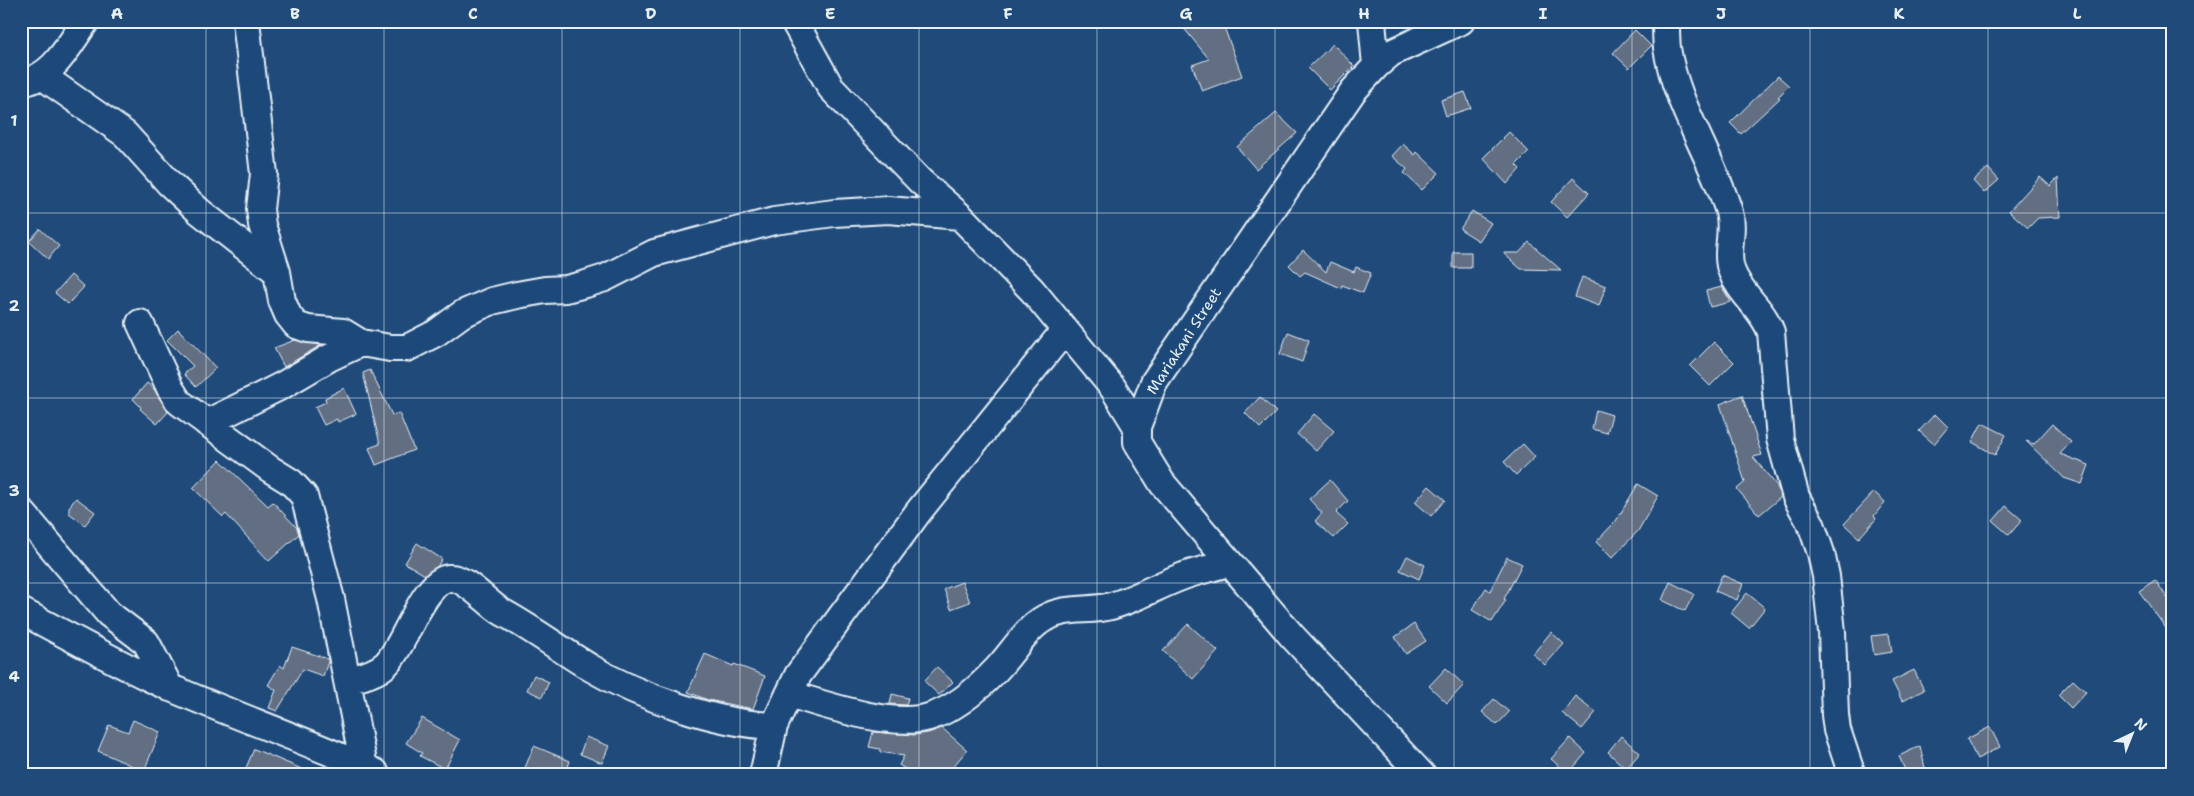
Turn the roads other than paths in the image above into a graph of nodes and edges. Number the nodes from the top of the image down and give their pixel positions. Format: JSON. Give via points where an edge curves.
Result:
{"nodes":[{"id":1,"x":86,"y":21,"type":"edge"},
{"id":2,"x":246,"y":21,"type":"edge"},
{"id":3,"x":794,"y":21,"type":"edge"},
{"id":4,"x":1461,"y":21,"type":"edge"},
{"id":5,"x":1666,"y":21,"type":"edge"},
{"id":6,"x":1371,"y":23,"type":"edge"},
{"id":7,"x":1376,"y":66,"type":"junction"},
{"id":8,"x":32,"y":79,"type":"edge"},
{"id":9,"x":960,"y":216,"type":"junction"},
{"id":10,"x":277,"y":272,"type":"junction"},
{"id":11,"x":140,"y":323,"type":"dead end"},
{"id":12,"x":1064,"y":331,"type":"junction"},
{"id":13,"x":361,"y":344,"type":"junction"},
{"id":14,"x":207,"y":423,"type":"junction"},
{"id":15,"x":1136,"y":428,"type":"junction"},
{"id":16,"x":21,"y":511,"type":"edge"},
{"id":17,"x":1228,"y":563,"type":"junction"},
{"id":18,"x":21,"y":611,"type":"edge"},
{"id":19,"x":347,"y":681,"type":"junction"},
{"id":20,"x":170,"y":688,"type":"junction"},
{"id":21,"x":788,"y":694,"type":"junction"},
{"id":22,"x":774,"y":726,"type":"junction"},
{"id":23,"x":372,"y":771,"type":"edge"},
{"id":24,"x":1415,"y":771,"type":"edge"},
{"id":25,"x":763,"y":775,"type":"edge"},
{"id":26,"x":1852,"y":775,"type":"edge"}],
"edges":[{"from":1,"to":8,"type":"street","via":[[56,64]]},
{"from":2,"to":10,"type":"street","via":[[264,174],[260,209]]},
{"from":3,"to":9,"type":"street","via":[[831,88],[920,181]]},
{"from":4,"to":7,"type":"street","name":"Mariakani Street","via":[[1392,53]]},
{"from":5,"to":26,"type":"street","via":[[1667,48],[1679,91],[1729,214],[1732,274],[1766,319],[1771,332],[1780,439],[1796,497],[1811,524],[1824,568],[1832,632],[1837,730]]},
{"from":6,"to":7,"type":"street"},
{"from":7,"to":15,"type":"street","name":"Mariakani Street","via":[[1332,120],[1154,382]]},
{"from":8,"to":10,"type":"street","via":[[125,134],[169,184]]},
{"from":9,"to":12,"type":"street","via":[[1032,290]]},
{"from":9,"to":13,"type":"street","via":[[888,210],[774,221],[654,254],[605,278],[566,290],[545,290],[492,301],[462,314],[407,348]]},
{"from":10,"to":13,"type":"street","via":[[282,301],[296,325],[343,332]]},
{"from":11,"to":14,"type":"street","via":[[179,402]]},
{"from":12,"to":15,"type":"street","via":[[1113,388]]},
{"from":12,"to":21,"type":"street","via":[[897,540],[798,675]]},
{"from":13,"to":14,"type":"street"},
{"from":14,"to":19,"type":"street","via":[[291,482],[304,496],[331,599]]},
{"from":15,"to":17,"type":"street","via":[[1137,442],[1162,483]]},
{"from":16,"to":20,"type":"street","via":[[110,614],[146,642]]},
{"from":17,"to":21,"type":"street","via":[[1182,576],[1110,606],[1070,609],[1045,618],[1032,626],[1013,653],[978,688],[953,706],[929,717],[907,720],[854,712]]},
{"from":17,"to":24,"type":"street"},
{"from":18,"to":20,"type":"street"},
{"from":19,"to":22,"type":"street","via":[[386,665],[424,599],[440,581],[450,578],[474,590],[494,607],[591,668],[628,687],[724,720]]},
{"from":19,"to":23,"type":"street"},
{"from":20,"to":23,"type":"street","via":[[346,757]]},
{"from":21,"to":22,"type":"street"},
{"from":22,"to":25,"type":"street"}]}
